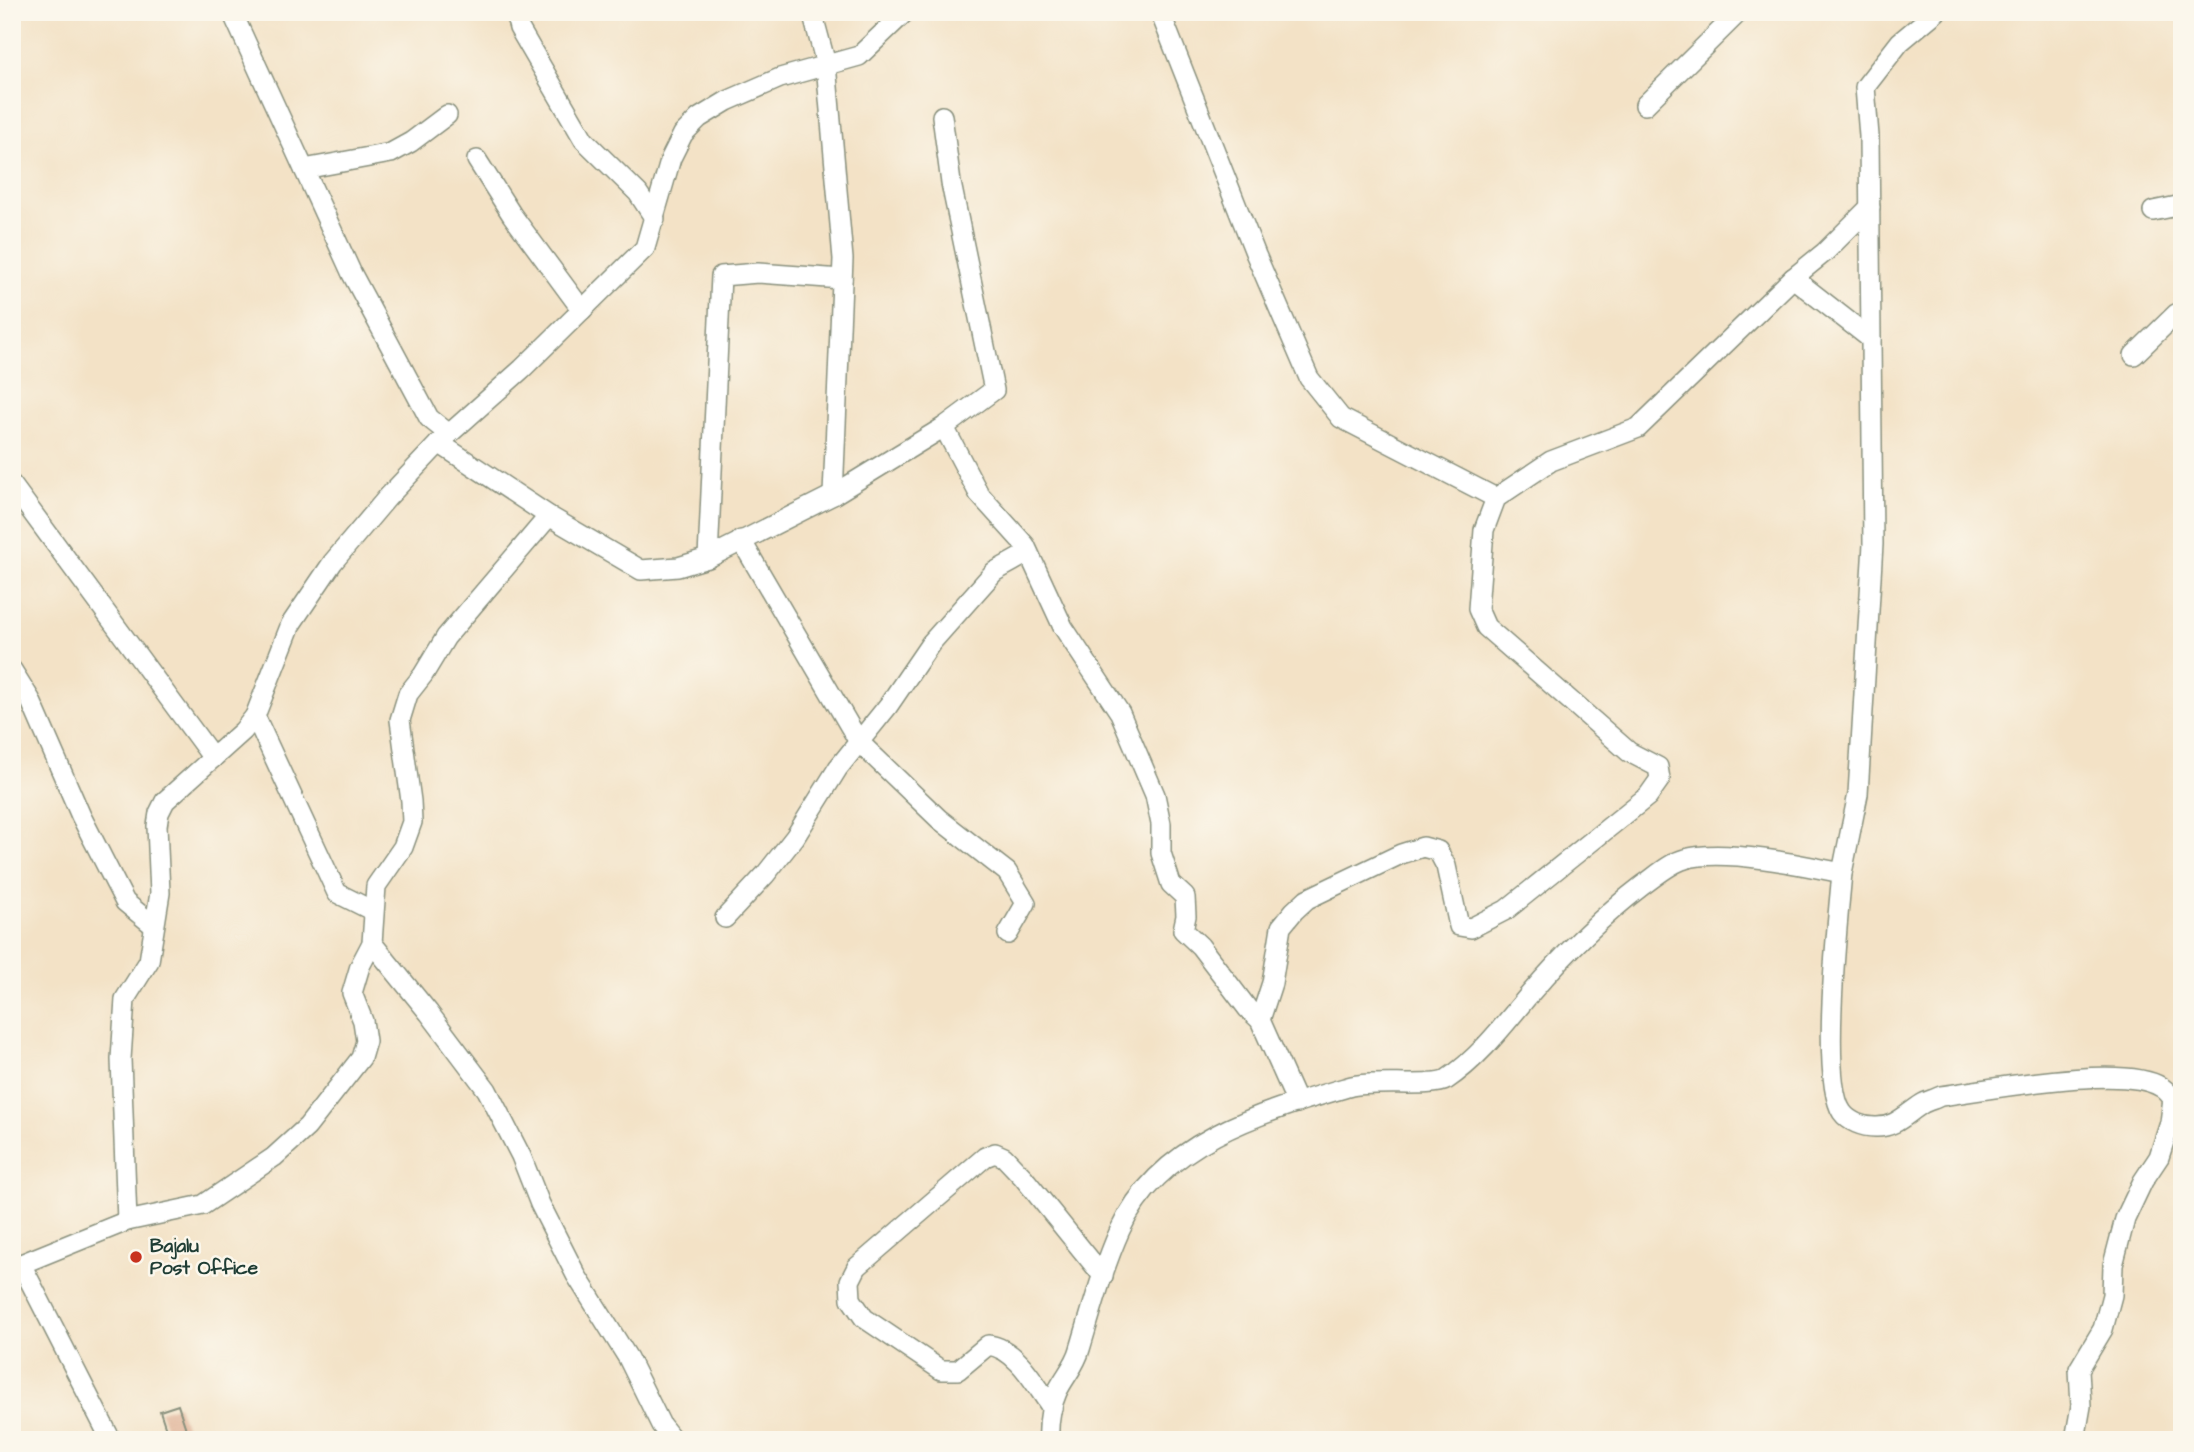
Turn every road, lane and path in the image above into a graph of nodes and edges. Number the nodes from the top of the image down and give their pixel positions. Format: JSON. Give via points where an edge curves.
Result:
{"nodes":[{"id":1,"x":232,"y":12,"type":"edge"},
{"id":2,"x":515,"y":12,"type":"edge"},
{"id":3,"x":811,"y":12,"type":"edge"},
{"id":4,"x":905,"y":12,"type":"edge"},
{"id":5,"x":1160,"y":12,"type":"edge"},
{"id":6,"x":1739,"y":12,"type":"edge"},
{"id":7,"x":1936,"y":12,"type":"edge"},
{"id":8,"x":826,"y":64,"type":"junction"},
{"id":9,"x":1645,"y":105,"type":"dead end"},
{"id":10,"x":447,"y":116,"type":"dead end"},
{"id":11,"x":942,"y":116,"type":"dead end"},
{"id":12,"x":477,"y":159,"type":"dead end"},
{"id":13,"x":304,"y":169,"type":"junction"},
{"id":14,"x":2182,"y":205,"type":"edge"},
{"id":15,"x":1870,"y":207,"type":"junction"},
{"id":16,"x":2153,"y":211,"type":"dead end"},
{"id":17,"x":655,"y":219,"type":"junction"},
{"id":18,"x":1793,"y":278,"type":"junction"},
{"id":19,"x":842,"y":279,"type":"junction"},
{"id":20,"x":582,"y":310,"type":"junction"},
{"id":21,"x":2182,"y":311,"type":"edge"},
{"id":22,"x":1871,"y":339,"type":"junction"},
{"id":23,"x":2134,"y":355,"type":"dead end"},
{"id":24,"x":944,"y":427,"type":"junction"},
{"id":25,"x":444,"y":438,"type":"junction"},
{"id":26,"x":12,"y":485,"type":"edge"},
{"id":27,"x":833,"y":495,"type":"junction"},
{"id":28,"x":1496,"y":498,"type":"junction"},
{"id":29,"x":549,"y":516,"type":"junction"},
{"id":30,"x":741,"y":540,"type":"junction"},
{"id":31,"x":1028,"y":552,"type":"junction"},
{"id":32,"x":708,"y":558,"type":"junction"},
{"id":33,"x":12,"y":670,"type":"edge"},
{"id":34,"x":255,"y":716,"type":"junction"},
{"id":35,"x":859,"y":742,"type":"junction"},
{"id":36,"x":213,"y":758,"type":"junction"},
{"id":37,"x":1842,"y":873,"type":"junction"},
{"id":38,"x":373,"y":911,"type":"junction"},
{"id":39,"x":725,"y":918,"type":"dead end"},
{"id":40,"x":154,"y":926,"type":"junction"},
{"id":41,"x":1008,"y":934,"type":"dead end"},
{"id":42,"x":372,"y":943,"type":"junction"},
{"id":43,"x":1260,"y":1020,"type":"junction"},
{"id":44,"x":1297,"y":1103,"type":"junction"},
{"id":45,"x":127,"y":1221,"type":"junction"},
{"id":46,"x":17,"y":1264,"type":"edge"},
{"id":47,"x":1103,"y":1276,"type":"junction"},
{"id":48,"x":1052,"y":1408,"type":"junction"},
{"id":49,"x":111,"y":1440,"type":"edge"},
{"id":50,"x":673,"y":1440,"type":"edge"},
{"id":51,"x":1049,"y":1440,"type":"edge"},
{"id":52,"x":2075,"y":1440,"type":"edge"}],
"edges":[{"from":1,"to":13,"type":"street"},
{"from":2,"to":17,"type":"street","via":[[519,28],[584,140],[638,193]]},
{"from":3,"to":8,"type":"street"},
{"from":4,"to":8,"type":"street","via":[[859,56]]},
{"from":5,"to":28,"type":"street","via":[[1309,378],[1341,418]]},
{"from":6,"to":9,"type":"street"},
{"from":7,"to":15,"type":"street","via":[[1900,42],[1865,88]]},
{"from":8,"to":17,"type":"street","via":[[780,78],[699,118],[683,134],[671,158]]},
{"from":8,"to":19,"type":"street"},
{"from":10,"to":13,"type":"street","via":[[391,153]]},
{"from":11,"to":24,"type":"street","via":[[951,183],[994,390]]},
{"from":12,"to":20,"type":"street"},
{"from":13,"to":25,"type":"street","via":[[352,274]]},
{"from":14,"to":16,"type":"street"},
{"from":15,"to":18,"type":"street"},
{"from":15,"to":22,"type":"street"},
{"from":17,"to":20,"type":"street","via":[[645,247]]},
{"from":18,"to":22,"type":"street"},
{"from":18,"to":28,"type":"street","via":[[1638,428],[1551,461]]},
{"from":19,"to":27,"type":"street"},
{"from":19,"to":32,"type":"street","via":[[758,273],[721,276]]},
{"from":20,"to":25,"type":"street"},
{"from":21,"to":23,"type":"street"},
{"from":22,"to":37,"type":"street","via":[[1873,544],[1858,794]]},
{"from":24,"to":27,"type":"street"},
{"from":24,"to":31,"type":"street","via":[[979,494]]},
{"from":25,"to":29,"type":"street"},
{"from":25,"to":34,"type":"street","via":[[333,562],[291,624]]},
{"from":26,"to":36,"type":"street"},
{"from":27,"to":30,"type":"street"},
{"from":28,"to":43,"type":"street","via":[[1484,530],[1478,609],[1486,627],[1629,751],[1658,766],[1660,779],[1648,796],[1506,910],[1471,928],[1459,926],[1438,850],[1423,847],[1307,899],[1281,927],[1272,983]]},
{"from":29,"to":32,"type":"street","via":[[641,570],[678,568]]},
{"from":29,"to":38,"type":"street","via":[[446,637],[408,694],[400,720],[412,822],[403,847],[376,886]]},
{"from":30,"to":32,"type":"street"},
{"from":30,"to":35,"type":"street"},
{"from":31,"to":35,"type":"street","via":[[994,572],[965,603]]},
{"from":31,"to":43,"type":"street","via":[[1063,627],[1120,713],[1155,795],[1161,853],[1171,884],[1185,897],[1183,930]]},
{"from":33,"to":40,"type":"street","via":[[125,902]]},
{"from":34,"to":36,"type":"street"},
{"from":34,"to":38,"type":"street","via":[[337,893]]},
{"from":35,"to":39,"type":"street","via":[[773,866]]},
{"from":35,"to":41,"type":"street","via":[[939,820],[1006,872],[1026,903]]},
{"from":36,"to":40,"type":"street","via":[[159,813],[160,893]]},
{"from":37,"to":44,"type":"street","via":[[1792,862],[1714,856],[1684,859],[1633,893],[1589,931],[1482,1051],[1443,1083],[1353,1085]]},
{"from":37,"to":52,"type":"street","via":[[1832,1048],[1836,1097],[1850,1120],[1875,1128],[1892,1125],[1941,1096],[2057,1079],[2126,1078],[2160,1085],[2173,1098],[2159,1157],[2125,1219],[2103,1329],[2079,1369],[2081,1406]]},
{"from":38,"to":42,"type":"street"},
{"from":40,"to":45,"type":"street","via":[[149,961],[125,999],[121,1059]]},
{"from":42,"to":45,"type":"street","via":[[352,993],[366,1041],[361,1058],[307,1127],[274,1157],[203,1205]]},
{"from":42,"to":50,"type":"street","via":[[487,1090],[576,1275]]},
{"from":43,"to":44,"type":"street"},
{"from":44,"to":47,"type":"street","via":[[1233,1126],[1181,1155],[1143,1192],[1121,1228]]},
{"from":45,"to":46,"type":"street"},
{"from":46,"to":49,"type":"street"},
{"from":47,"to":48,"type":"street","via":[[1077,1359]]},
{"from":47,"to":48,"type":"street","via":[[1023,1177],[995,1153],[857,1267],[850,1281],[851,1299],[864,1318],[941,1370],[958,1370],[988,1345],[999,1346]]},
{"from":48,"to":51,"type":"street"}]}
